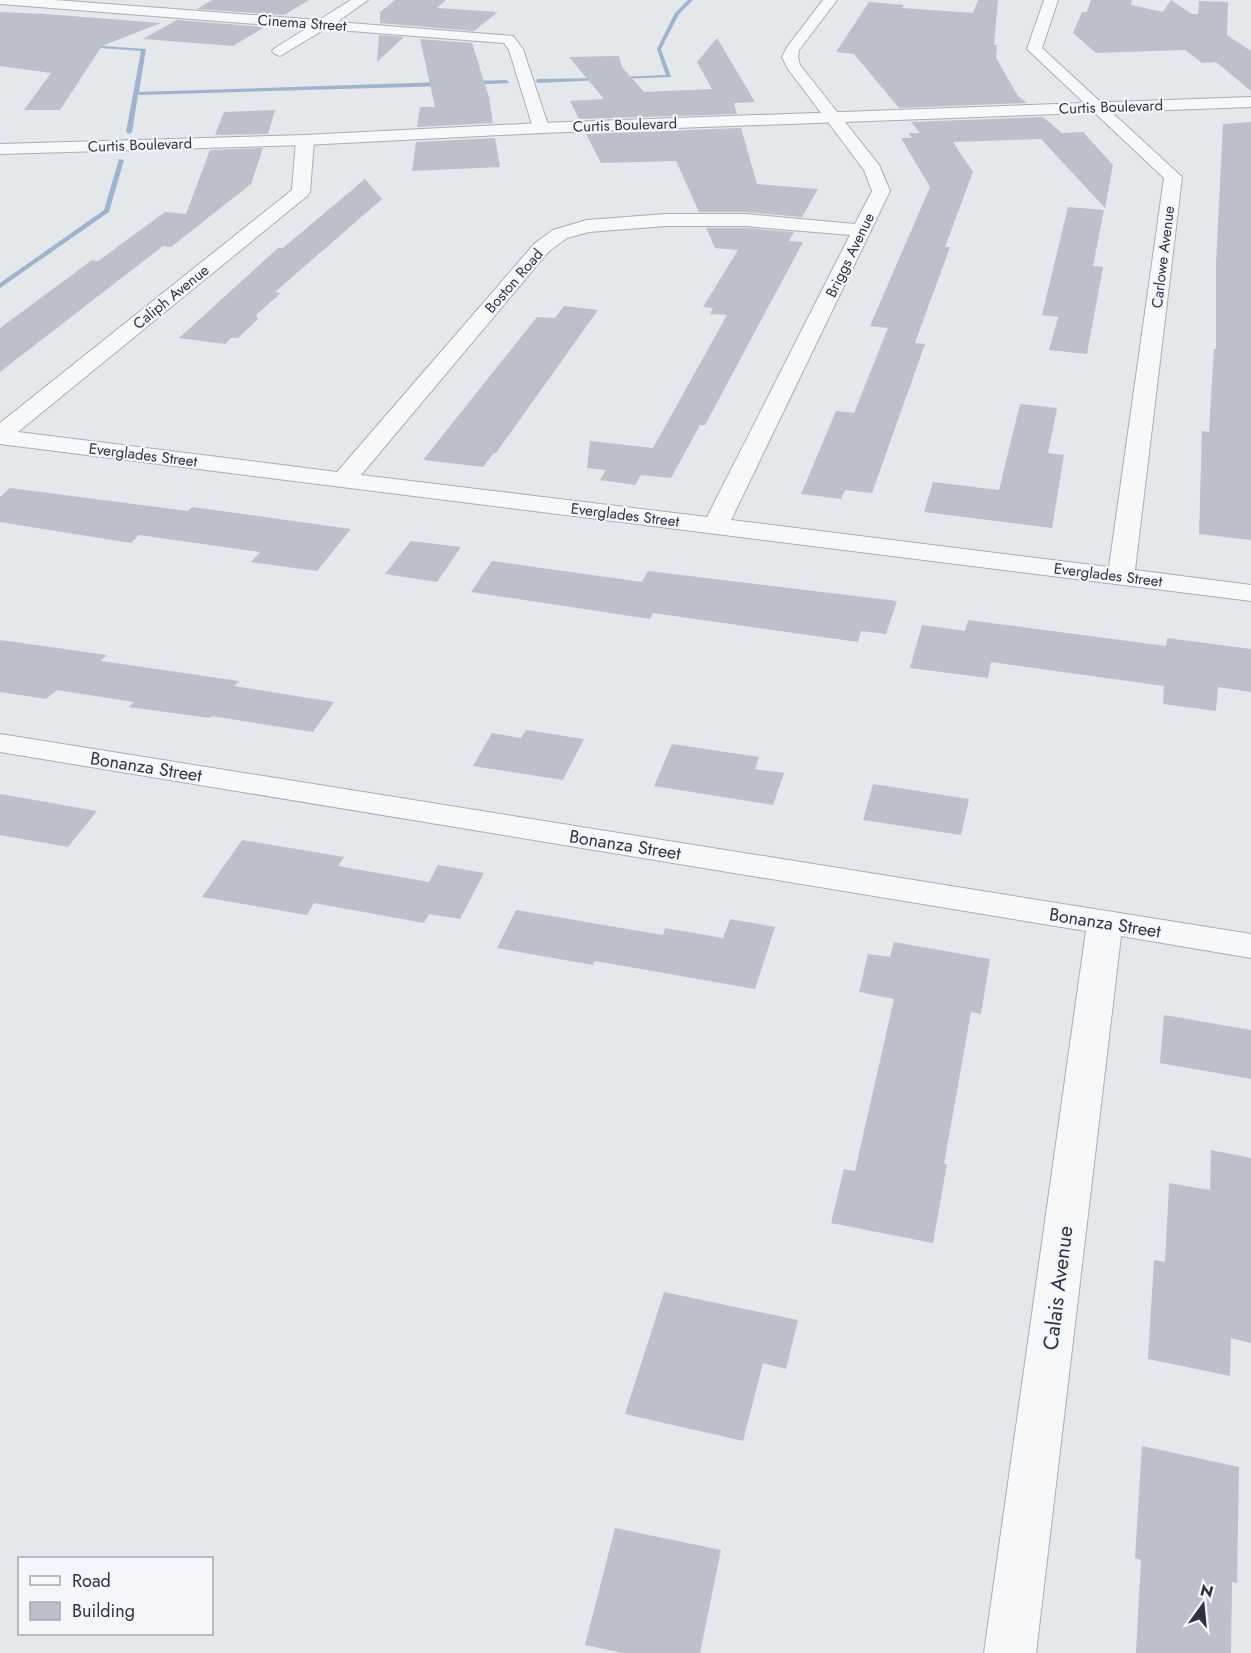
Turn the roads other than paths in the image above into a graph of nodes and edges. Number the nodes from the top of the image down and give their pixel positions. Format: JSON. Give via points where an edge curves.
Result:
{"nodes":[{"id":1,"x":0,"y":0,"type":"edge"},
{"id":2,"x":362,"y":0,"type":"edge"},
{"id":3,"x":830,"y":0,"type":"edge"},
{"id":4,"x":1051,"y":0,"type":"edge"},
{"id":5,"x":325,"y":24,"type":"junction"},
{"id":6,"x":280,"y":51,"type":"dead end"},
{"id":7,"x":1251,"y":102,"type":"edge"},
{"id":8,"x":1100,"y":108,"type":"junction"},
{"id":9,"x":833,"y":118,"type":"junction"},
{"id":10,"x":541,"y":128,"type":"junction"},
{"id":11,"x":305,"y":140,"type":"junction"},
{"id":12,"x":0,"y":150,"type":"edge"},
{"id":13,"x":862,"y":230,"type":"junction"},
{"id":14,"x":0,"y":436,"type":"edge"},
{"id":15,"x":344,"y":479,"type":"junction"},
{"id":16,"x":715,"y":527,"type":"junction"},
{"id":17,"x":1121,"y":577,"type":"junction"},
{"id":18,"x":1251,"y":593,"type":"edge"},
{"id":19,"x":0,"y":743,"type":"edge"},
{"id":20,"x":1105,"y":923,"type":"junction"},
{"id":21,"x":1251,"y":946,"type":"edge"},
{"id":22,"x":1010,"y":1653,"type":"edge"}],
"edges":[{"from":1,"to":5,"type":"street","name":"Cinema Street"},
{"from":2,"to":5,"type":"street"},
{"from":3,"to":9,"type":"street","name":"Briggs Avenue","via":[[790,57]]},
{"from":4,"to":8,"type":"street","name":"Carlowe Avenue","via":[[1034,49]]},
{"from":5,"to":6,"type":"street"},
{"from":5,"to":10,"type":"street","name":"Cinema Street","via":[[508,39],[516,49]]},
{"from":7,"to":8,"type":"street","name":"Curtis Boulevard"},
{"from":8,"to":9,"type":"street","name":"Curtis Boulevard"},
{"from":8,"to":17,"type":"street","name":"Carlowe Avenue","via":[[1173,177]]},
{"from":9,"to":10,"type":"street","name":"Curtis Boulevard"},
{"from":9,"to":13,"type":"street","name":"Briggs Avenue","via":[[873,169],[881,191]]},
{"from":10,"to":11,"type":"street","name":"Curtis Boulevard"},
{"from":11,"to":12,"type":"street","name":"Curtis Boulevard"},
{"from":11,"to":14,"type":"street","name":"Caliph Avenue","via":[[300,192]]},
{"from":13,"to":15,"type":"street","name":"Boston Road","via":[[745,220],[666,220],[587,226],[560,234],[542,246]]},
{"from":13,"to":16,"type":"street","name":"Briggs Avenue"},
{"from":14,"to":15,"type":"street","name":"Everglades Street"},
{"from":15,"to":16,"type":"street","name":"Everglades Street"},
{"from":16,"to":17,"type":"street","name":"Everglades Street"},
{"from":17,"to":18,"type":"street","name":"Everglades Street"},
{"from":19,"to":20,"type":"street","name":"Bonanza Street"},
{"from":20,"to":21,"type":"street","name":"Bonanza Street"},
{"from":20,"to":22,"type":"street","name":"Calais Avenue"}]}
